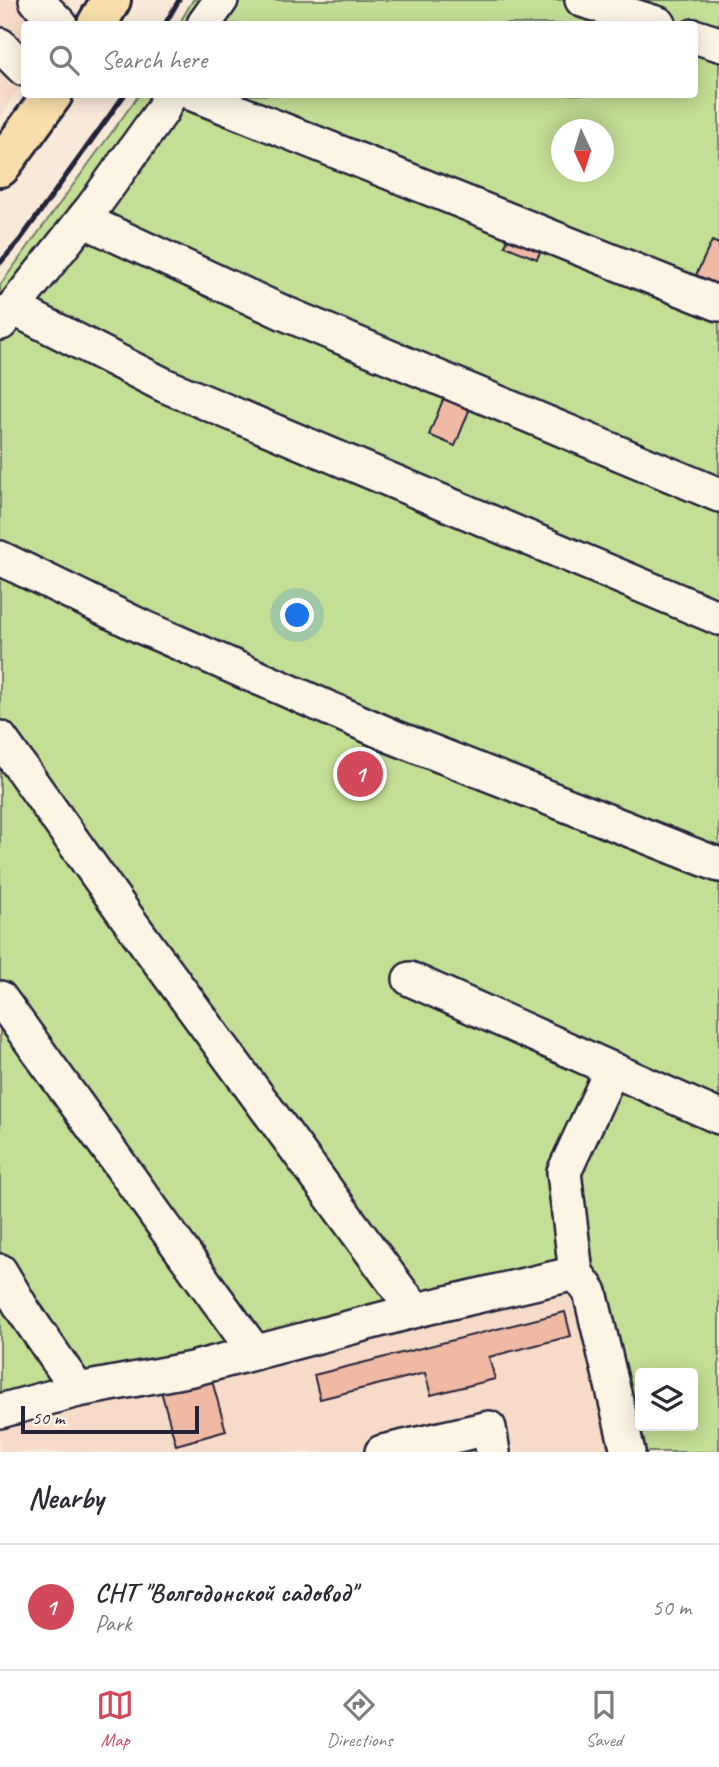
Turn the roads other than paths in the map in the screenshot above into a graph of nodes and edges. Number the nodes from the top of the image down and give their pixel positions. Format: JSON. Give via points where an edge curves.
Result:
{"nodes":[{"id":1,"x":36,"y":0,"type":"edge"},
{"id":2,"x":110,"y":0,"type":"edge"},
{"id":3,"x":221,"y":0,"type":"edge"},
{"id":4,"x":582,"y":0,"type":"edge"},
{"id":5,"x":57,"y":21,"type":"edge"},
{"id":6,"x":99,"y":21,"type":"edge"},
{"id":7,"x":206,"y":21,"type":"edge"},
{"id":8,"x":649,"y":21,"type":"edge"},
{"id":9,"x":698,"y":37,"type":"edge"},
{"id":10,"x":719,"y":44,"type":"edge"},
{"id":11,"x":0,"y":45,"type":"edge"},
{"id":12,"x":21,"y":66,"type":"edge"},
{"id":13,"x":50,"y":98,"type":"edge"},
{"id":14,"x":168,"y":98,"type":"edge"},
{"id":15,"x":203,"y":98,"type":"edge"},
{"id":16,"x":0,"y":167,"type":"edge"},
{"id":17,"x":83,"y":220,"type":"junction"},
{"id":18,"x":719,"y":304,"type":"edge"},
{"id":19,"x":7,"y":315,"type":"edge"},
{"id":20,"x":719,"y":495,"type":"edge"},
{"id":21,"x":0,"y":558,"type":"edge"},
{"id":22,"x":719,"y":618,"type":"edge"},
{"id":23,"x":0,"y":738,"type":"edge"},
{"id":24,"x":719,"y":865,"type":"edge"},
{"id":25,"x":410,"y":979,"type":"dead end"},
{"id":26,"x":0,"y":998,"type":"edge"},
{"id":27,"x":612,"y":1069,"type":"junction"},
{"id":28,"x":719,"y":1117,"type":"edge"},
{"id":29,"x":0,"y":1271,"type":"edge"},
{"id":30,"x":576,"y":1273,"type":"junction"},
{"id":31,"x":417,"y":1310,"type":"junction"},
{"id":32,"x":254,"y":1351,"type":"junction"},
{"id":33,"x":78,"y":1390,"type":"junction"},
{"id":34,"x":0,"y":1411,"type":"edge"},
{"id":35,"x":382,"y":1452,"type":"edge"},
{"id":36,"x":493,"y":1452,"type":"edge"},
{"id":37,"x":628,"y":1452,"type":"edge"}],
"edges":[{"from":1,"to":5,"type":"lane"},
{"from":2,"to":6,"type":"main road"},
{"from":3,"to":7,"type":"lane"},
{"from":4,"to":8,"type":"lane"},
{"from":9,"to":10,"type":"lane"},
{"from":11,"to":12,"type":"lane"},
{"from":13,"to":16,"type":"main road"},
{"from":14,"to":17,"type":"lane"},
{"from":15,"to":18,"type":"lane"},
{"from":17,"to":19,"type":"lane"},
{"from":17,"to":20,"type":"lane","via":[[284,313]]},
{"from":19,"to":22,"type":"lane"},
{"from":21,"to":24,"type":"lane","via":[[140,626],[394,737]]},
{"from":23,"to":31,"type":"lane"},
{"from":25,"to":27,"type":"lane"},
{"from":26,"to":32,"type":"lane"},
{"from":27,"to":28,"type":"lane"},
{"from":27,"to":30,"type":"lane","via":[[564,1172]]},
{"from":29,"to":33,"type":"lane"},
{"from":30,"to":31,"type":"lane"},
{"from":30,"to":37,"type":"lane","via":[[590,1292]]},
{"from":31,"to":32,"type":"lane"},
{"from":32,"to":33,"type":"lane","via":[[192,1369]]},
{"from":33,"to":34,"type":"lane"},
{"from":35,"to":36,"type":"lane","via":[[489,1428]]}]}
